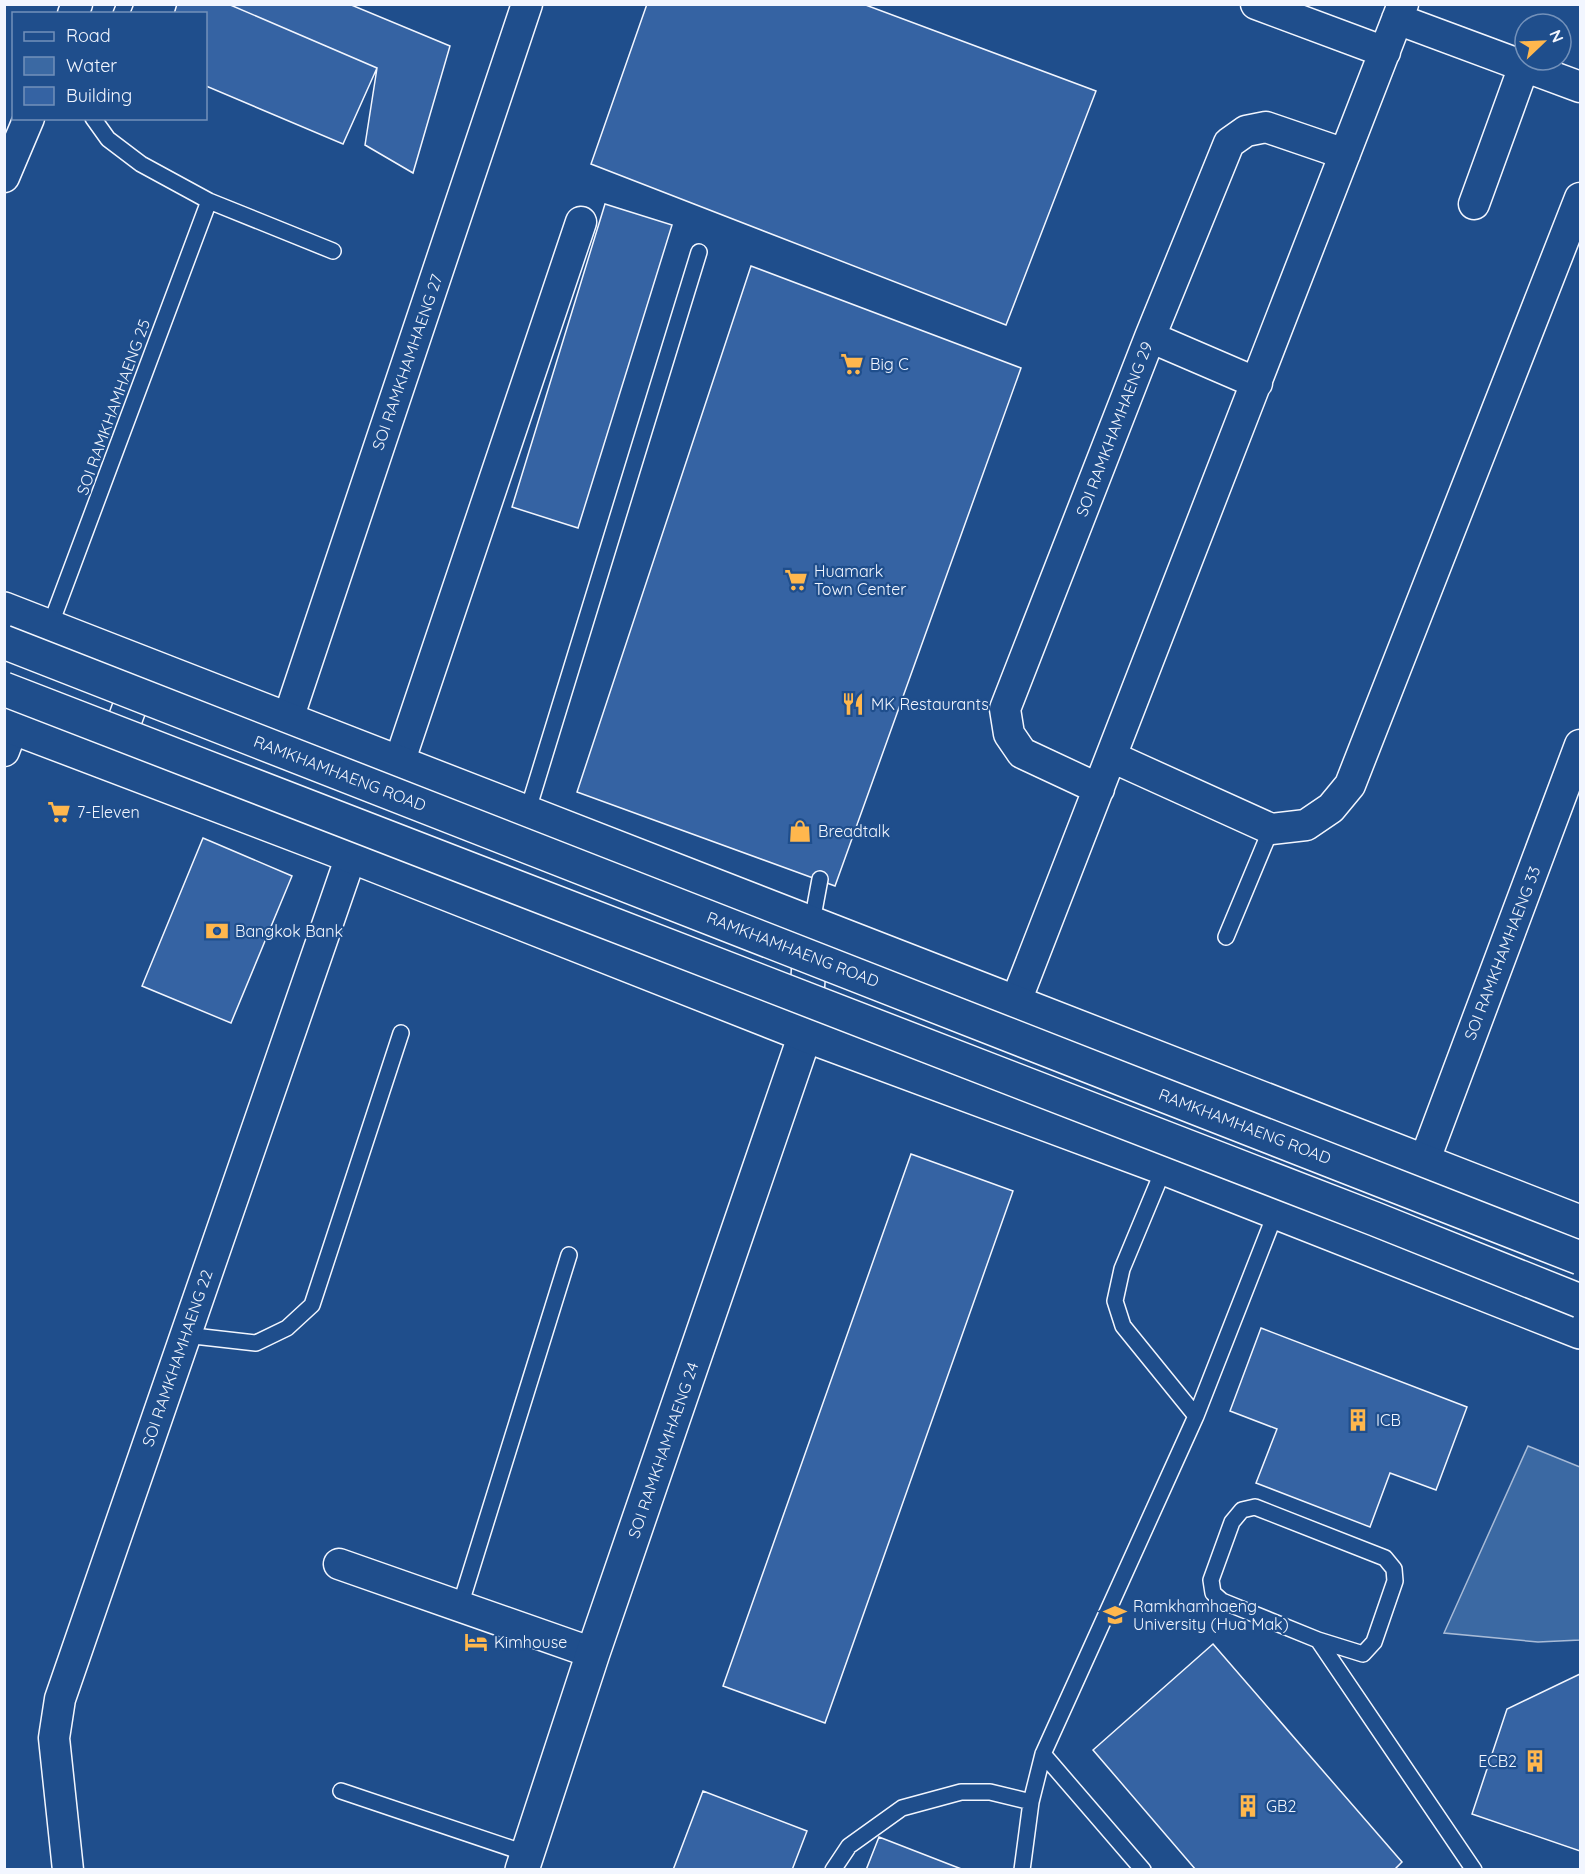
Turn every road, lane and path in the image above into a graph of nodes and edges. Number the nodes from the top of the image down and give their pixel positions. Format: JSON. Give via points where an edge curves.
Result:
{"nodes":[{"id":1,"x":527,"y":4,"type":"edge"},
{"id":2,"x":1256,"y":4,"type":"edge"},
{"id":3,"x":1400,"y":12,"type":"edge"},
{"id":4,"x":1385,"y":52,"type":"junction"},
{"id":5,"x":1513,"y":61,"type":"edge"},
{"id":6,"x":1522,"y":72,"type":"edge"},
{"id":7,"x":1540,"y":72,"type":"edge"},
{"id":8,"x":1581,"y":87,"type":"edge"},
{"id":9,"x":28,"y":120,"type":"edge"},
{"id":10,"x":94,"y":120,"type":"edge"},
{"id":11,"x":1345,"y":154,"type":"junction"},
{"id":12,"x":4,"y":177,"type":"edge"},
{"id":13,"x":1581,"y":198,"type":"edge"},
{"id":14,"x":209,"y":201,"type":"junction"},
{"id":15,"x":1474,"y":204,"type":"dead end"},
{"id":16,"x":581,"y":222,"type":"dead end"},
{"id":17,"x":333,"y":251,"type":"dead end"},
{"id":18,"x":699,"y":252,"type":"dead end"},
{"id":19,"x":1150,"y":337,"type":"junction"},
{"id":20,"x":1257,"y":382,"type":"junction"},
{"id":21,"x":4,"y":609,"type":"edge"},
{"id":22,"x":50,"y":626,"type":"junction"},
{"id":23,"x":4,"y":642,"type":"edge"},
{"id":24,"x":145,"y":663,"type":"junction"},
{"id":25,"x":4,"y":689,"type":"edge"},
{"id":26,"x":288,"y":719,"type":"junction"},
{"id":27,"x":8,"y":734,"type":"edge"},
{"id":28,"x":1581,"y":745,"type":"edge"},
{"id":29,"x":1112,"y":757,"type":"junction"},
{"id":30,"x":399,"y":763,"type":"junction"},
{"id":31,"x":109,"y":764,"type":"junction"},
{"id":32,"x":1099,"y":789,"type":"junction"},
{"id":33,"x":527,"y":813,"type":"junction"},
{"id":34,"x":1271,"y":829,"type":"junction"},
{"id":35,"x":351,"y":856,"type":"junction"},
{"id":36,"x":820,"y":879,"type":"dead end"},
{"id":37,"x":812,"y":922,"type":"junction"},
{"id":38,"x":1226,"y":937,"type":"dead end"},
{"id":39,"x":1016,"y":1001,"type":"junction"},
{"id":40,"x":401,"y":1033,"type":"dead end"},
{"id":41,"x":805,"y":1035,"type":"junction"},
{"id":42,"x":1424,"y":1162,"type":"junction"},
{"id":43,"x":1164,"y":1168,"type":"junction"},
{"id":44,"x":1276,"y":1212,"type":"junction"},
{"id":45,"x":1581,"y":1222,"type":"edge"},
{"id":46,"x":569,"y":1255,"type":"dead end"},
{"id":47,"x":1581,"y":1258,"type":"edge"},
{"id":48,"x":1581,"y":1301,"type":"edge"},
{"id":49,"x":1581,"y":1332,"type":"edge"},
{"id":50,"x":185,"y":1335,"type":"junction"},
{"id":51,"x":1196,"y":1416,"type":"junction"},
{"id":52,"x":339,"y":1564,"type":"dead end"},
{"id":53,"x":460,"y":1606,"type":"junction"},
{"id":54,"x":1318,"y":1640,"type":"junction"},
{"id":55,"x":593,"y":1653,"type":"junction"},
{"id":56,"x":1043,"y":1754,"type":"junction"},
{"id":57,"x":341,"y":1791,"type":"dead end"},
{"id":58,"x":1031,"y":1802,"type":"junction"},
{"id":59,"x":524,"y":1865,"type":"edge"},
{"id":60,"x":68,"y":1869,"type":"edge"},
{"id":61,"x":833,"y":1869,"type":"edge"},
{"id":62,"x":1022,"y":1869,"type":"edge"},
{"id":63,"x":1143,"y":1869,"type":"edge"},
{"id":64,"x":1474,"y":1869,"type":"edge"}],
"edges":[{"from":1,"to":26,"type":"street","name":"SOI RAMKHAMHAENG 27"},
{"from":2,"to":4,"type":"street"},
{"from":3,"to":4,"type":"street"},
{"from":3,"to":5,"type":"street"},
{"from":4,"to":11,"type":"street"},
{"from":6,"to":15,"type":"street"},
{"from":7,"to":8,"type":"street"},
{"from":9,"to":12,"type":"street"},
{"from":10,"to":14,"type":"lane","via":[[108,139],[141,164]]},
{"from":11,"to":19,"type":"street","name":"SOI RAMKHAMHAENG 29","via":[[1266,127],[1246,131],[1229,143]]},
{"from":11,"to":20,"type":"street"},
{"from":13,"to":34,"type":"street","via":[[1350,785],[1331,808],[1306,825]]},
{"from":14,"to":17,"type":"lane"},
{"from":14,"to":22,"type":"lane","name":"SOI RAMKHAMHAENG 25"},
{"from":16,"to":30,"type":"street"},
{"from":18,"to":33,"type":"lane"},
{"from":19,"to":20,"type":"street"},
{"from":19,"to":32,"type":"street","name":"SOI RAMKHAMHAENG 29","via":[[1005,709],[1009,734],[1022,753]]},
{"from":20,"to":29,"type":"street"},
{"from":21,"to":22,"type":"main road","name":"RAMKHAMHAENG ROAD"},
{"from":22,"to":24,"type":"main road","name":"RAMKHAMHAENG ROAD"},
{"from":23,"to":47,"type":"main road","name":"RAMKHAMHAENG ROAD","bridge":true},
{"from":24,"to":26,"type":"main road","name":"RAMKHAMHAENG ROAD"},
{"from":24,"to":31,"type":"main road"},
{"from":25,"to":48,"type":"main road","bridge":true},
{"from":26,"to":30,"type":"main road","name":"RAMKHAMHAENG ROAD"},
{"from":27,"to":31,"type":"main road"},
{"from":28,"to":42,"type":"street","name":"SOI RAMKHAMHAENG 33"},
{"from":29,"to":32,"type":"street"},
{"from":29,"to":34,"type":"street"},
{"from":30,"to":33,"type":"main road","name":"RAMKHAMHAENG ROAD"},
{"from":31,"to":35,"type":"main road"},
{"from":32,"to":39,"type":"street"},
{"from":33,"to":37,"type":"main road","name":"RAMKHAMHAENG ROAD"},
{"from":34,"to":38,"type":"lane"},
{"from":35,"to":41,"type":"main road"},
{"from":35,"to":50,"type":"street","name":"SOI RAMKHAMHAENG 22"},
{"from":36,"to":37,"type":"lane"},
{"from":37,"to":39,"type":"main road","name":"RAMKHAMHAENG ROAD"},
{"from":37,"to":41,"type":"main road","name":"SOI RAMKHAMHAENG 24"},
{"from":39,"to":42,"type":"main road","name":"RAMKHAMHAENG ROAD"},
{"from":40,"to":50,"type":"lane","via":[[312,1305],[287,1328],[256,1343]]},
{"from":41,"to":43,"type":"main road"},
{"from":41,"to":55,"type":"main road","name":"SOI RAMKHAMHAENG 24"},
{"from":42,"to":45,"type":"main road","name":"RAMKHAMHAENG ROAD"},
{"from":43,"to":44,"type":"main road"},
{"from":43,"to":51,"type":"lane","via":[[1122,1269],[1115,1301],[1124,1326]]},
{"from":44,"to":49,"type":"main road"},
{"from":44,"to":51,"type":"lane"},
{"from":46,"to":53,"type":"lane"},
{"from":50,"to":60,"type":"street","name":"SOI RAMKHAMHAENG 22","via":[[60,1699],[54,1738]]},
{"from":51,"to":56,"type":"lane"},
{"from":52,"to":53,"type":"street"},
{"from":53,"to":55,"type":"street"},
{"from":54,"to":54,"type":"lane","via":[[1222,1601],[1213,1593],[1214,1570],[1232,1522],[1242,1510],[1256,1507],[1385,1558],[1394,1569],[1395,1581],[1374,1642],[1363,1654]]},
{"from":54,"to":64,"type":"lane"},
{"from":55,"to":59,"type":"main road","name":"SOI RAMKHAMHAENG 24"},
{"from":56,"to":58,"type":"lane"},
{"from":56,"to":63,"type":"lane"},
{"from":57,"to":59,"type":"lane"},
{"from":58,"to":61,"type":"lane","via":[[990,1792],[961,1792],[902,1808],[849,1846]]},
{"from":58,"to":62,"type":"lane"}]}
